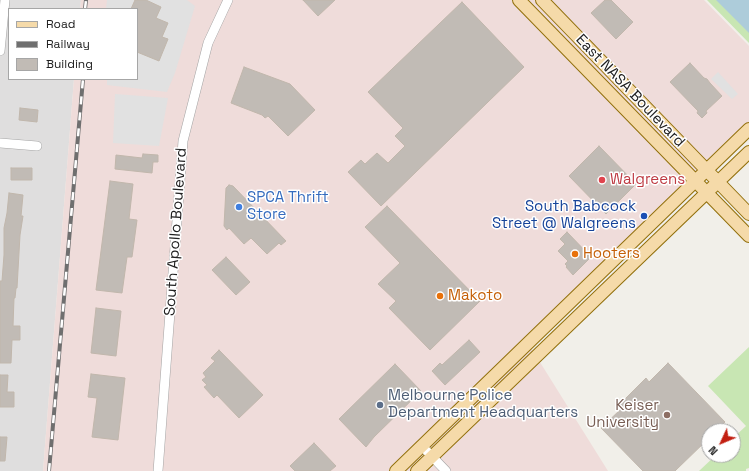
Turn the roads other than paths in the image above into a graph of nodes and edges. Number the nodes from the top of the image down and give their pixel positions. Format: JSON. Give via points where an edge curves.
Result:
{"nodes":[{"id":1,"x":5,"y":0,"type":"edge"},
{"id":2,"x":228,"y":0,"type":"edge"},
{"id":3,"x":519,"y":0,"type":"edge"},
{"id":4,"x":542,"y":0,"type":"edge"},
{"id":5,"x":1,"y":29,"type":"edge"},
{"id":6,"x":0,"y":52,"type":"edge"},
{"id":7,"x":749,"y":129,"type":"edge"},
{"id":8,"x":0,"y":143,"type":"edge"},
{"id":9,"x":37,"y":146,"type":"dead end"},
{"id":10,"x":749,"y":152,"type":"edge"},
{"id":11,"x":706,"y":170,"type":"junction"},
{"id":12,"x":696,"y":181,"type":"junction"},
{"id":13,"x":718,"y":182,"type":"junction"},
{"id":14,"x":707,"y":192,"type":"junction"},
{"id":15,"x":749,"y":214,"type":"edge"},
{"id":16,"x":749,"y":236,"type":"edge"},
{"id":17,"x":422,"y":446,"type":"junction"},
{"id":18,"x":410,"y":457,"type":"junction"},
{"id":19,"x":432,"y":457,"type":"junction"},
{"id":20,"x":421,"y":470,"type":"edge"},
{"id":21,"x":158,"y":471,"type":"edge"},
{"id":22,"x":396,"y":471,"type":"edge"},
{"id":23,"x":446,"y":471,"type":"edge"}],
"edges":[{"from":1,"to":5,"type":"street"},
{"from":2,"to":21,"type":"street","name":"South Apollo Boulevard","via":[[208,43],[183,141]]},
{"from":3,"to":12,"type":"main road","name":"East NASA Boulevard"},
{"from":4,"to":11,"type":"main road","name":"East NASA Boulevard"},
{"from":5,"to":6,"type":"street"},
{"from":7,"to":11,"type":"main road"},
{"from":8,"to":9,"type":"street"},
{"from":10,"to":13,"type":"main road"},
{"from":11,"to":12,"type":"main road"},
{"from":11,"to":13,"type":"main road","name":"East NASA Boulevard"},
{"from":12,"to":14,"type":"main road"},
{"from":12,"to":17,"type":"main road"},
{"from":13,"to":14,"type":"main road"},
{"from":13,"to":15,"type":"main road","name":"East NASA Boulevard"},
{"from":14,"to":16,"type":"main road"},
{"from":14,"to":19,"type":"main road"},
{"from":17,"to":18,"type":"main road"},
{"from":17,"to":19,"type":"street"},
{"from":18,"to":20,"type":"street"},
{"from":18,"to":22,"type":"main road"},
{"from":19,"to":20,"type":"main road"},
{"from":19,"to":23,"type":"street"}]}
